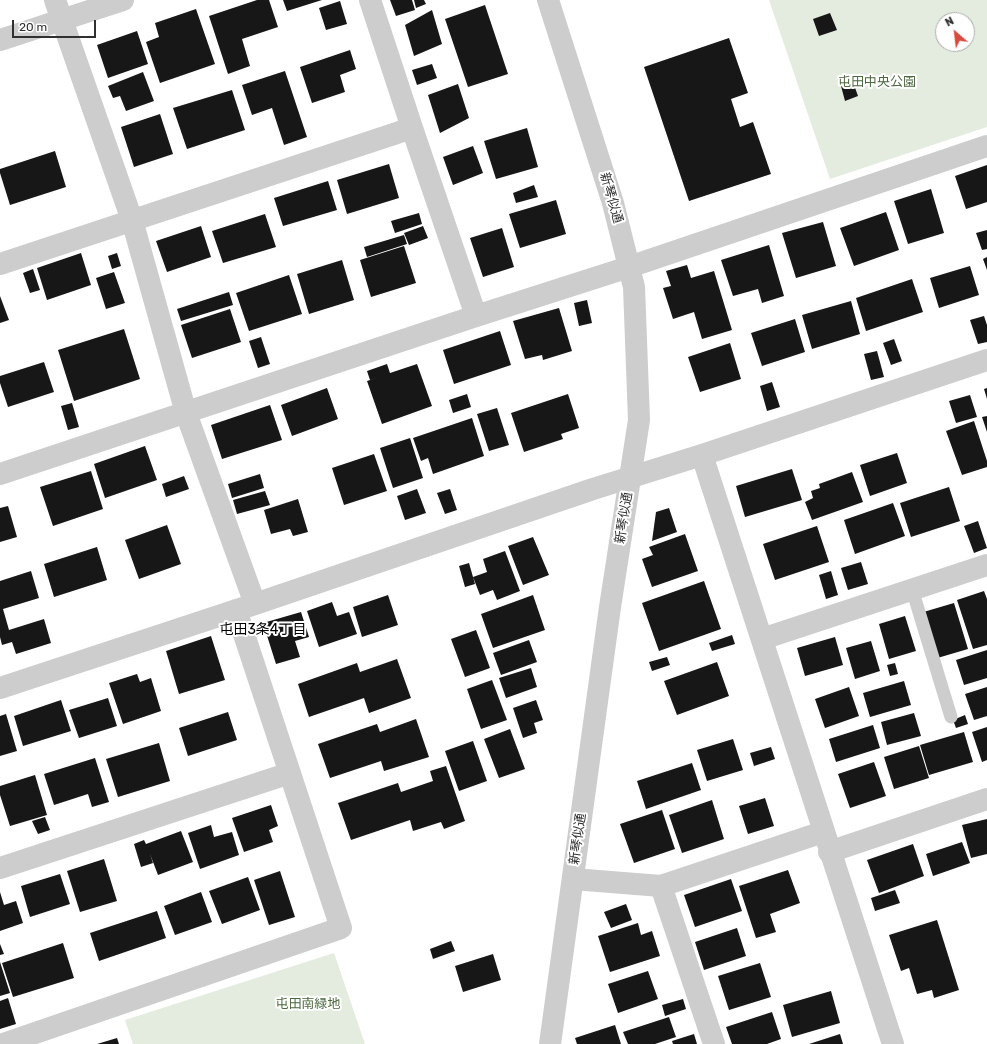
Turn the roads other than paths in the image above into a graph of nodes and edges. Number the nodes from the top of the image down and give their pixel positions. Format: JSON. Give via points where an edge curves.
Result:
{"nodes":[{"id":1,"x":55,"y":0,"type":"edge"},
{"id":2,"x":123,"y":0,"type":"edge"},
{"id":3,"x":370,"y":0,"type":"edge"},
{"id":4,"x":548,"y":0,"type":"edge"},
{"id":5,"x":63,"y":20,"type":"junction"},
{"id":6,"x":0,"y":40,"type":"edge"},
{"id":7,"x":412,"y":128,"type":"junction"},
{"id":8,"x":987,"y":146,"type":"edge"},
{"id":9,"x":132,"y":220,"type":"junction"},
{"id":10,"x":0,"y":264,"type":"edge"},
{"id":11,"x":629,"y":267,"type":"junction"},
{"id":12,"x":476,"y":316,"type":"junction"},
{"id":13,"x":987,"y":360,"type":"edge"},
{"id":14,"x":186,"y":413,"type":"junction"},
{"id":15,"x":702,"y":455,"type":"junction"},
{"id":16,"x":0,"y":474,"type":"edge"},
{"id":17,"x":630,"y":477,"type":"junction"},
{"id":18,"x":987,"y":565,"type":"edge"},
{"id":19,"x":912,"y":589,"type":"junction"},
{"id":20,"x":246,"y":607,"type":"junction"},
{"id":21,"x":762,"y":638,"type":"junction"},
{"id":22,"x":0,"y":688,"type":"edge"},
{"id":23,"x":951,"y":717,"type":"dead end"},
{"id":24,"x":290,"y":773,"type":"junction"},
{"id":25,"x":987,"y":799,"type":"edge"},
{"id":26,"x":823,"y":832,"type":"junction"},
{"id":27,"x":830,"y":852,"type":"junction"},
{"id":28,"x":0,"y":868,"type":"edge"},
{"id":29,"x":573,"y":879,"type":"junction"},
{"id":30,"x":661,"y":886,"type":"junction"},
{"id":31,"x":2,"y":1044,"type":"edge"},
{"id":32,"x":550,"y":1044,"type":"edge"},
{"id":33,"x":714,"y":1044,"type":"edge"},
{"id":34,"x":893,"y":1044,"type":"edge"}],
"edges":[{"from":1,"to":5,"type":"street"},
{"from":2,"to":5,"type":"street"},
{"from":3,"to":7,"type":"street"},
{"from":4,"to":11,"type":"street","name":"新琴似通","via":[[614,203]]},
{"from":5,"to":6,"type":"street"},
{"from":5,"to":9,"type":"street"},
{"from":7,"to":9,"type":"street"},
{"from":7,"to":12,"type":"street"},
{"from":8,"to":11,"type":"street"},
{"from":9,"to":10,"type":"street"},
{"from":9,"to":14,"type":"street"},
{"from":11,"to":12,"type":"street"},
{"from":11,"to":17,"type":"street","name":"新琴似通","via":[[634,287],[639,420]]},
{"from":12,"to":14,"type":"street"},
{"from":13,"to":15,"type":"street"},
{"from":14,"to":16,"type":"street"},
{"from":14,"to":20,"type":"street"},
{"from":15,"to":17,"type":"street"},
{"from":15,"to":21,"type":"street"},
{"from":17,"to":20,"type":"street"},
{"from":17,"to":29,"type":"street","name":"新琴似通"},
{"from":18,"to":19,"type":"street"},
{"from":19,"to":21,"type":"street"},
{"from":19,"to":23,"type":"lane"},
{"from":20,"to":22,"type":"street"},
{"from":20,"to":24,"type":"street"},
{"from":21,"to":26,"type":"street"},
{"from":24,"to":28,"type":"street"},
{"from":24,"to":31,"type":"street","via":[[342,928]]},
{"from":25,"to":27,"type":"street"},
{"from":26,"to":27,"type":"street"},
{"from":26,"to":30,"type":"street"},
{"from":27,"to":34,"type":"street"},
{"from":29,"to":30,"type":"street"},
{"from":29,"to":32,"type":"street","name":"新琴似通"},
{"from":30,"to":33,"type":"street"}]}
